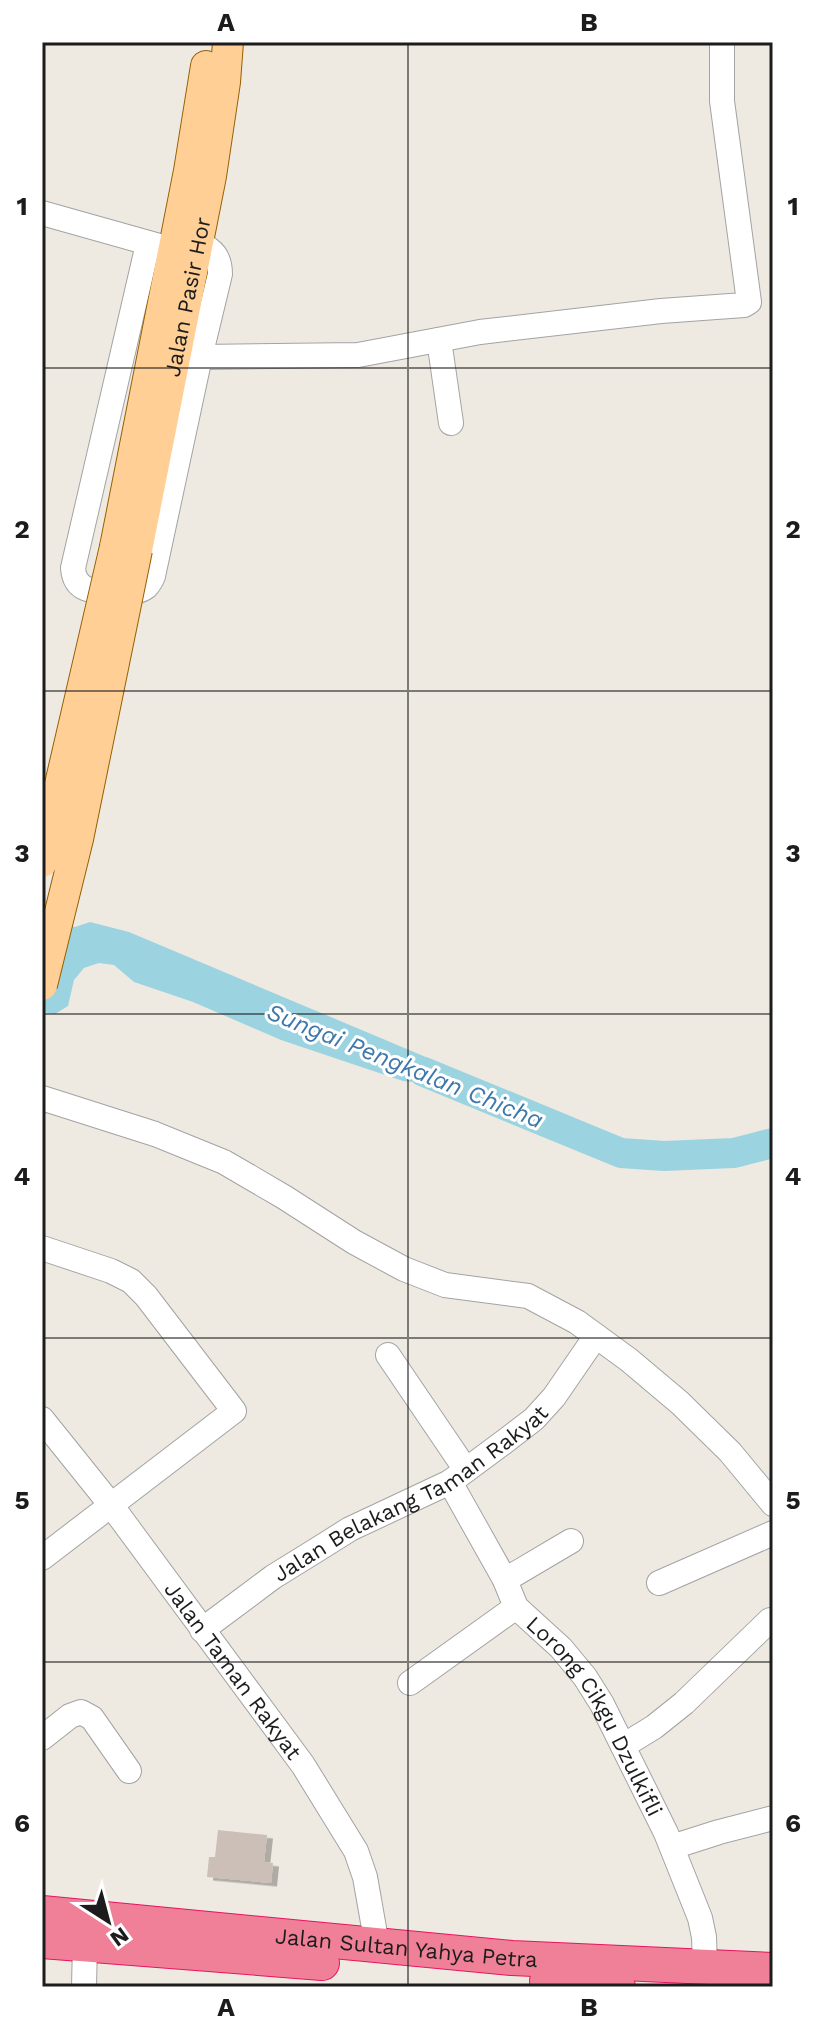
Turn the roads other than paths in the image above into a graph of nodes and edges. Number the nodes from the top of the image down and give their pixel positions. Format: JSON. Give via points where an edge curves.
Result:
{"nodes":[{"id":1,"x":208,"y":42,"type":"edge"},
{"id":2,"x":228,"y":42,"type":"edge"},
{"id":3,"x":722,"y":42,"type":"edge"},
{"id":4,"x":42,"y":213,"type":"edge"},
{"id":5,"x":173,"y":245,"type":"junction"},
{"id":6,"x":439,"y":340,"type":"junction"},
{"id":7,"x":200,"y":357,"type":"junction"},
{"id":8,"x":451,"y":423,"type":"dead end"},
{"id":9,"x":126,"y":548,"type":"junction"},
{"id":10,"x":42,"y":862,"type":"edge"},
{"id":11,"x":42,"y":985,"type":"edge"},
{"id":12,"x":42,"y":1098,"type":"edge"},
{"id":13,"x":42,"y":1248,"type":"edge"},
{"id":14,"x":596,"y":1336,"type":"junction"},
{"id":15,"x":388,"y":1355,"type":"dead end"},
{"id":16,"x":42,"y":1419,"type":"edge"},
{"id":17,"x":458,"y":1476,"type":"junction"},
{"id":18,"x":773,"y":1504,"type":"edge"},
{"id":19,"x":111,"y":1505,"type":"junction"},
{"id":20,"x":773,"y":1533,"type":"edge"},
{"id":21,"x":571,"y":1541,"type":"dead end"},
{"id":22,"x":42,"y":1558,"type":"edge"},
{"id":23,"x":505,"y":1580,"type":"junction"},
{"id":24,"x":659,"y":1583,"type":"dead end"},
{"id":25,"x":516,"y":1607,"type":"junction"},
{"id":26,"x":770,"y":1620,"type":"dead end"},
{"id":27,"x":202,"y":1630,"type":"junction"},
{"id":28,"x":410,"y":1683,"type":"dead end"},
{"id":29,"x":42,"y":1738,"type":"edge"},
{"id":30,"x":623,"y":1746,"type":"junction"},
{"id":31,"x":129,"y":1771,"type":"dead end"},
{"id":32,"x":773,"y":1818,"type":"edge"},
{"id":33,"x":672,"y":1847,"type":"junction"},
{"id":34,"x":42,"y":1913,"type":"edge"},
{"id":35,"x":42,"y":1941,"type":"edge"},
{"id":36,"x":85,"y":1943,"type":"junction"},
{"id":37,"x":377,"y":1945,"type":"junction"},
{"id":38,"x":773,"y":1970,"type":"edge"},
{"id":39,"x":733,"y":1973,"type":"edge"},
{"id":40,"x":84,"y":1987,"type":"edge"},
{"id":41,"x":608,"y":1987,"type":"edge"},
{"id":42,"x":618,"y":1987,"type":"edge"}],
"edges":[{"from":1,"to":5,"type":"main road","name":"Jalan Pasir Hor"},
{"from":2,"to":5,"type":"main road","name":"Jalan Pasir Hor","via":[[213,161]]},
{"from":3,"to":6,"type":"street","via":[[722,101],[749,302]]},
{"from":4,"to":5,"type":"street"},
{"from":5,"to":7,"type":"street","via":[[211,249],[220,264]]},
{"from":5,"to":7,"type":"street","via":[[73,568],[74,578],[90,591],[142,590],[153,576]]},
{"from":5,"to":9,"type":"main road","name":"Jalan Pasir Hor"},
{"from":6,"to":7,"type":"street","via":[[358,355]]},
{"from":6,"to":8,"type":"street"},
{"from":9,"to":10,"type":"main road","bridge":true},
{"from":9,"to":11,"type":"main road","bridge":true,"via":[[78,839]]},
{"from":12,"to":14,"type":"street","via":[[224,1162],[404,1269],[445,1285],[528,1296]]},
{"from":13,"to":19,"type":"street","via":[[131,1281],[234,1411]]},
{"from":14,"to":17,"type":"street","name":"Jalan Belakang Taman Rakyat","via":[[534,1419]]},
{"from":14,"to":18,"type":"street","via":[[680,1403]]},
{"from":15,"to":17,"type":"street","name":"Lorong Cikgu Dzulkifli"},
{"from":16,"to":19,"type":"street","name":"Jalan Taman Rakyat"},
{"from":17,"to":23,"type":"street","name":"Lorong Cikgu Dzulkifli"},
{"from":17,"to":27,"type":"street","name":"Jalan Belakang Taman Rakyat","via":[[350,1529]]},
{"from":19,"to":22,"type":"street"},
{"from":19,"to":27,"type":"street","name":"Jalan Taman Rakyat"},
{"from":20,"to":24,"type":"street"},
{"from":21,"to":23,"type":"street"},
{"from":23,"to":25,"type":"street","name":"Lorong Cikgu Dzulkifli"},
{"from":25,"to":28,"type":"street"},
{"from":25,"to":30,"type":"street","name":"Lorong Cikgu Dzulkifli","via":[[585,1677]]},
{"from":26,"to":30,"type":"street","via":[[684,1703]]},
{"from":27,"to":37,"type":"street","name":"Jalan Taman Rakyat","via":[[303,1765],[356,1851]]},
{"from":29,"to":31,"type":"street","via":[[81,1712],[92,1718]]},
{"from":30,"to":33,"type":"street","name":"Lorong Cikgu Dzulkifli"},
{"from":32,"to":33,"type":"street"},
{"from":33,"to":39,"type":"street","name":"Lorong Cikgu Dzulkifli","via":[[704,1937]]},
{"from":34,"to":37,"type":"highway","name":"Jalan Sultan Yahya Petra"},
{"from":35,"to":36,"type":"highway","name":"Jalan Sultan Yahya Petra"},
{"from":36,"to":40,"type":"street"},
{"from":36,"to":41,"type":"highway","name":"Jalan Sultan Yahya Petra"},
{"from":37,"to":39,"type":"highway","name":"Jalan Sultan Yahya Petra"},
{"from":38,"to":39,"type":"highway","name":"Jalan Sultan Yahya Petra"},
{"from":41,"to":42,"type":"highway","name":"Jalan Sultan Yahya Petra"}]}
